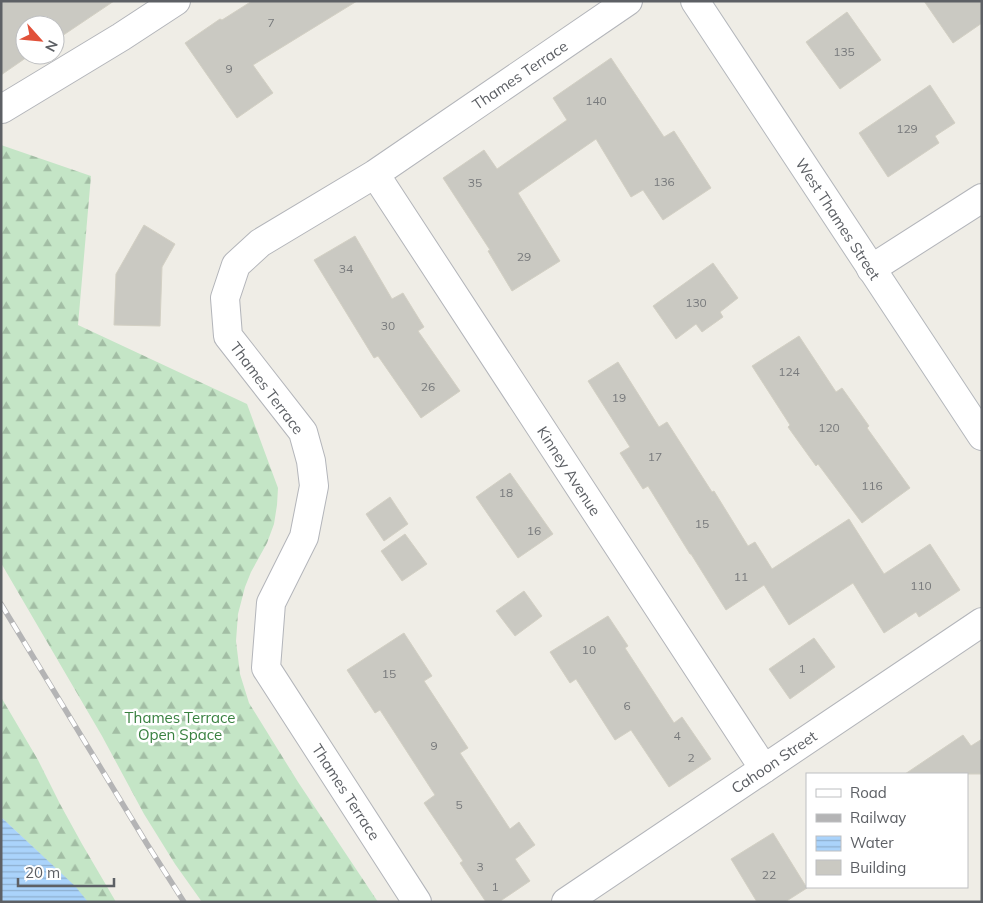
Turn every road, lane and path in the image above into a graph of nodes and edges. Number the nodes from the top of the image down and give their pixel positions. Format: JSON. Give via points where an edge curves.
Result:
{"nodes":[{"id":1,"x":176,"y":1,"type":"edge"},
{"id":2,"x":628,"y":1,"type":"edge"},
{"id":3,"x":695,"y":1,"type":"edge"},
{"id":4,"x":2,"y":109,"type":"dead end"},
{"id":5,"x":374,"y":174,"type":"junction"},
{"id":6,"x":982,"y":198,"type":"edge"},
{"id":7,"x":872,"y":269,"type":"junction"},
{"id":8,"x":982,"y":436,"type":"edge"},
{"id":9,"x":982,"y":622,"type":"edge"},
{"id":10,"x":764,"y":769,"type":"junction"},
{"id":11,"x":417,"y":902,"type":"edge"},
{"id":12,"x":566,"y":902,"type":"edge"}],
"edges":[{"from":1,"to":4,"type":"street"},
{"from":2,"to":5,"type":"street","name":"Thames Terrace"},
{"from":3,"to":7,"type":"street","name":"West Thames Street"},
{"from":5,"to":10,"type":"street","name":"Kinney Avenue"},
{"from":5,"to":11,"type":"street","name":"Thames Terrace","via":[[260,242],[236,265],[224,298],[228,336],[303,432],[314,486],[304,537],[271,603],[266,668]]},
{"from":6,"to":7,"type":"street"},
{"from":7,"to":8,"type":"street","name":"West Thames Street"},
{"from":9,"to":10,"type":"street","name":"Cahoon Street"},
{"from":10,"to":12,"type":"street","name":"Cahoon Street"}]}
